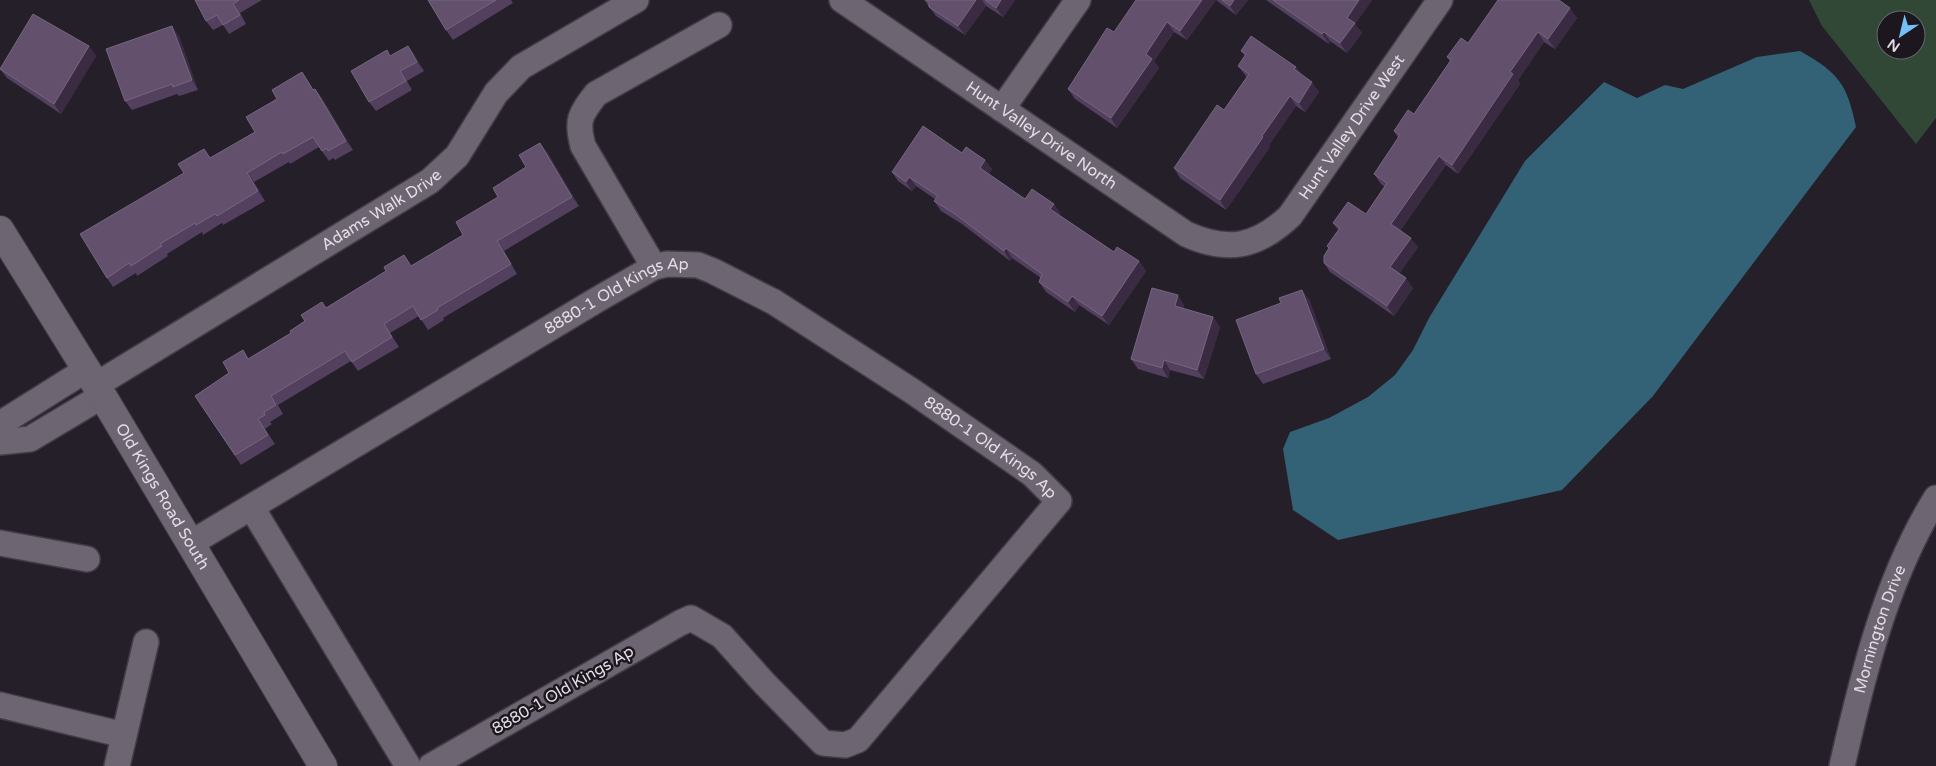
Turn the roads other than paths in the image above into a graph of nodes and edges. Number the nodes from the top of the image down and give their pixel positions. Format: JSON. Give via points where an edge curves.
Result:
{"nodes":[{"id":1,"x":636,"y":0,"type":"edge"},
{"id":2,"x":842,"y":0,"type":"edge"},
{"id":3,"x":1078,"y":0,"type":"edge"},
{"id":4,"x":1440,"y":0,"type":"edge"},
{"id":5,"x":719,"y":25,"type":"dead end"},
{"id":6,"x":1002,"y":109,"type":"junction"},
{"id":7,"x":0,"y":230,"type":"edge"},
{"id":8,"x":1250,"y":242,"type":"joint"},
{"id":9,"x":654,"y":267,"type":"junction"},
{"id":10,"x":95,"y":384,"type":"junction"},
{"id":11,"x":0,"y":424,"type":"edge"},
{"id":12,"x":0,"y":442,"type":"edge"},
{"id":13,"x":1936,"y":498,"type":"edge"},
{"id":14,"x":252,"y":508,"type":"junction"},
{"id":15,"x":0,"y":543,"type":"edge"},
{"id":16,"x":191,"y":544,"type":"junction"},
{"id":17,"x":87,"y":559,"type":"dead end"},
{"id":18,"x":146,"y":642,"type":"dead end"},
{"id":19,"x":0,"y":705,"type":"edge"},
{"id":20,"x":124,"y":735,"type":"junction"},
{"id":21,"x":117,"y":766,"type":"edge"},
{"id":22,"x":323,"y":766,"type":"edge"},
{"id":23,"x":408,"y":766,"type":"edge"},
{"id":24,"x":431,"y":766,"type":"edge"},
{"id":25,"x":1842,"y":766,"type":"edge"}],
"edges":[{"from":1,"to":10,"type":"street","name":"Adams Walk Drive","via":[[521,67],[496,93],[456,156],[430,181]]},
{"from":2,"to":6,"type":"street","name":"Hunt Valley Drive North"},
{"from":3,"to":6,"type":"street"},
{"from":4,"to":8,"type":"street","name":"Hunt Valley Drive West","via":[[1290,216],[1275,230]]},
{"from":5,"to":9,"type":"street","via":[[596,94],[582,112],[578,127],[583,146]]},
{"from":6,"to":8,"type":"street","name":"Hunt Valley Drive North","via":[[1186,234],[1205,243],[1226,246]]},
{"from":7,"to":10,"type":"street","name":"Old Kings Road South"},
{"from":9,"to":14,"type":"street","name":"8880-1 Old Kings Ap"},
{"from":9,"to":24,"type":"street","name":"8880-1 Old Kings Ap","via":[[698,265],[774,302],[1032,474],[1059,501],[858,740],[845,745],[822,743],[722,636],[692,618]]},
{"from":10,"to":11,"type":"street"},
{"from":10,"to":12,"type":"street","via":[[30,440]]},
{"from":10,"to":16,"type":"street","name":"Old Kings Road South"},
{"from":13,"to":25,"type":"street","name":"Mornington Drive","via":[[1889,592],[1858,696]]},
{"from":14,"to":16,"type":"street","name":"8880-1 Old Kings Ap"},
{"from":14,"to":23,"type":"street"},
{"from":15,"to":17,"type":"street"},
{"from":16,"to":22,"type":"street","name":"Old Kings Road South"},
{"from":18,"to":20,"type":"street"},
{"from":19,"to":20,"type":"street"},
{"from":20,"to":21,"type":"street"}]}
